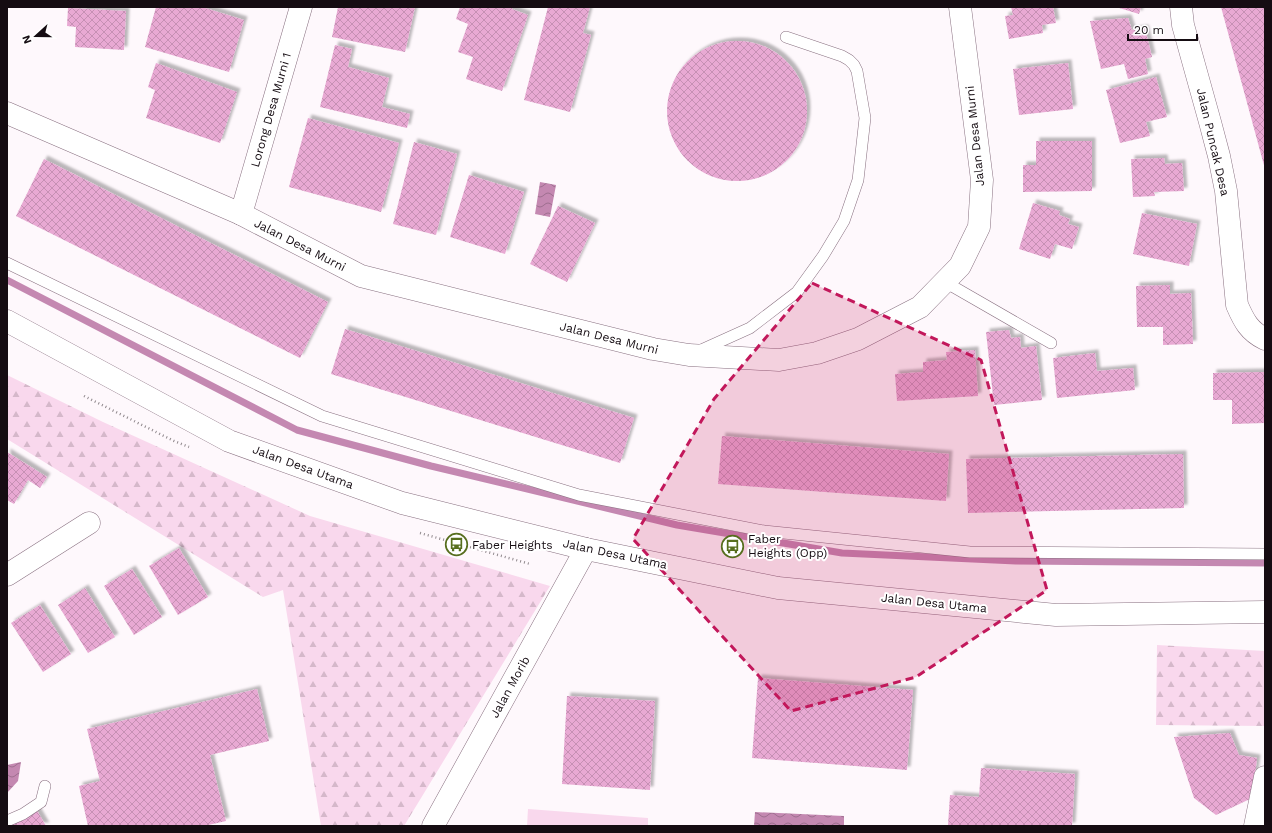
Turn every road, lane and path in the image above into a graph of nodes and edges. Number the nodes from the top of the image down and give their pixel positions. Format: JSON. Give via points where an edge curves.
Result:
{"nodes":[{"id":1,"x":301,"y":7,"type":"edge"},
{"id":2,"x":960,"y":7,"type":"edge"},
{"id":3,"x":1181,"y":7,"type":"edge"},
{"id":4,"x":786,"y":37,"type":"dead end"},
{"id":5,"x":7,"y":113,"type":"edge"},
{"id":6,"x":241,"y":214,"type":"junction"},
{"id":7,"x":7,"y":263,"type":"edge"},
{"id":8,"x":945,"y":282,"type":"junction"},
{"id":9,"x":7,"y":320,"type":"edge"},
{"id":10,"x":1265,"y":339,"type":"edge"},
{"id":11,"x":1052,"y":343,"type":"dead end"},
{"id":12,"x":689,"y":355,"type":"junction"},
{"id":13,"x":89,"y":524,"type":"dead end"},
{"id":14,"x":586,"y":549,"type":"junction"},
{"id":15,"x":1265,"y":554,"type":"edge"},
{"id":16,"x":7,"y":575,"type":"edge"},
{"id":17,"x":1265,"y":612,"type":"edge"},
{"id":18,"x":1265,"y":777,"type":"edge"},
{"id":19,"x":45,"y":786,"type":"dead end"},
{"id":20,"x":7,"y":821,"type":"edge"},
{"id":21,"x":433,"y":826,"type":"edge"},
{"id":22,"x":1255,"y":826,"type":"edge"}],
"edges":[{"from":1,"to":6,"type":"street","name":"Lorong Desa Murni 1"},
{"from":2,"to":8,"type":"street","name":"Jalan Desa Murni","via":[[982,180],[979,227],[960,266]]},
{"from":3,"to":10,"type":"street","name":"Jalan Puncak Desa","via":[[1182,25],[1210,122],[1226,191],[1237,305],[1243,320],[1254,334]]},
{"from":4,"to":12,"type":"lane","via":[[842,56],[854,64],[865,118],[858,180],[844,221],[797,292],[750,328]]},
{"from":5,"to":6,"type":"street","name":"Jalan Desa Murni"},
{"from":6,"to":12,"type":"street","name":"Jalan Desa Murni","via":[[361,276],[653,349]]},
{"from":7,"to":15,"type":"lane","via":[[322,416],[579,495],[764,531],[970,552]]},
{"from":8,"to":11,"type":"lane"},
{"from":8,"to":12,"type":"street","name":"Jalan Desa Murni","via":[[920,307],[858,339],[817,353],[779,360]]},
{"from":9,"to":14,"type":"street","name":"Jalan Desa Utama","via":[[229,441],[402,503]]},
{"from":13,"to":16,"type":"street"},
{"from":14,"to":17,"type":"street","name":"Jalan Desa Utama","via":[[778,588],[1056,615]]},
{"from":14,"to":21,"type":"street","name":"Jalan Morib"},
{"from":18,"to":22,"type":"street"},
{"from":19,"to":20,"type":"lane","via":[[42,802]]}]}
